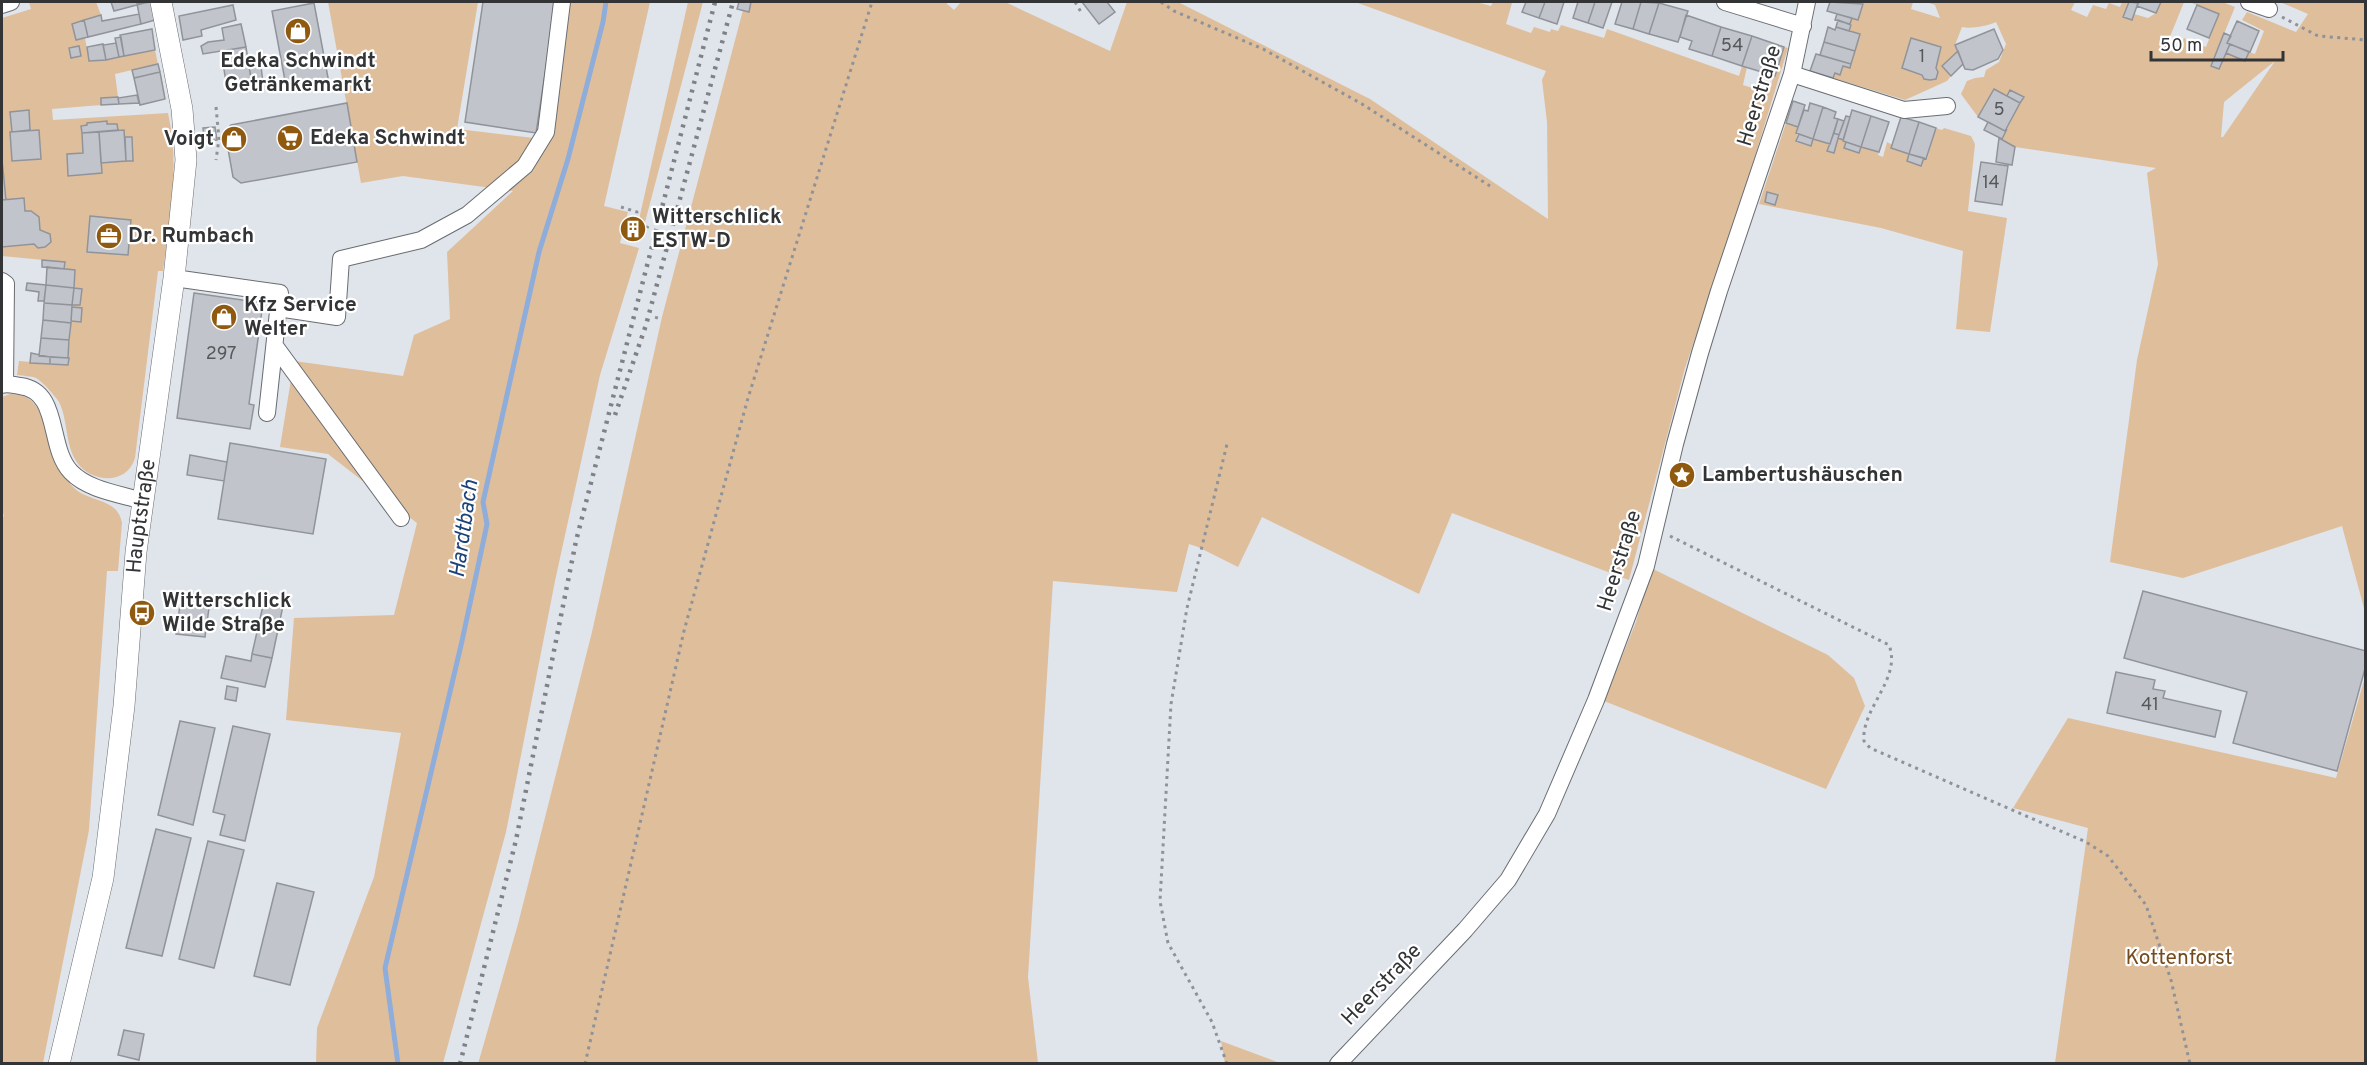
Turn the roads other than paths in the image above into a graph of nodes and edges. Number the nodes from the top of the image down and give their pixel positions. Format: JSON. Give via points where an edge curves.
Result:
{"nodes":[{"id":1,"x":11,"y":2,"type":"edge"},
{"id":2,"x":161,"y":2,"type":"edge"},
{"id":3,"x":562,"y":2,"type":"edge"},
{"id":4,"x":1725,"y":2,"type":"edge"},
{"id":5,"x":1807,"y":2,"type":"edge"},
{"id":6,"x":2250,"y":2,"type":"edge"},
{"id":7,"x":2,"y":5,"type":"edge"},
{"id":8,"x":2269,"y":9,"type":"road end"},
{"id":9,"x":1803,"y":26,"type":"junction"},
{"id":10,"x":1792,"y":74,"type":"junction"},
{"id":11,"x":1947,"y":106,"type":"dead end"},
{"id":12,"x":174,"y":278,"type":"junction"},
{"id":13,"x":4,"y":283,"type":"edge"},
{"id":14,"x":278,"y":308,"type":"junction"},
{"id":15,"x":274,"y":346,"type":"junction"},
{"id":16,"x":3,"y":384,"type":"edge"},
{"id":17,"x":267,"y":413,"type":"dead end"},
{"id":18,"x":143,"y":501,"type":"junction"},
{"id":19,"x":401,"y":518,"type":"dead end"},
{"id":20,"x":59,"y":1064,"type":"edge"},
{"id":21,"x":1338,"y":1064,"type":"edge"}],
"edges":[{"from":1,"to":7,"type":"street"},
{"from":2,"to":12,"type":"main road","name":"Hauptstraße","via":[[182,109],[186,160]]},
{"from":3,"to":14,"type":"street","via":[[546,132],[525,166],[467,215],[421,240],[341,259],[337,317]]},
{"from":4,"to":9,"type":"street"},
{"from":5,"to":9,"type":"street","name":"Heerstraße"},
{"from":6,"to":8,"type":"street"},
{"from":9,"to":10,"type":"street","name":"Heerstraße"},
{"from":10,"to":11,"type":"street","via":[[1904,110]]},
{"from":10,"to":21,"type":"street","name":"Heerstraße","via":[[1719,291],[1675,444],[1646,566],[1596,700],[1547,814],[1508,880]]},
{"from":12,"to":14,"type":"street","via":[[280,293]]},
{"from":12,"to":18,"type":"main road","name":"Hauptstraße"},
{"from":13,"to":16,"type":"street"},
{"from":14,"to":15,"type":"street"},
{"from":15,"to":17,"type":"street"},
{"from":15,"to":19,"type":"street"},
{"from":16,"to":18,"type":"street","via":[[28,387],[41,396],[48,407],[61,458],[71,472],[87,484]]},
{"from":18,"to":20,"type":"main road","name":"Hauptstraße","via":[[103,878]]}]}
